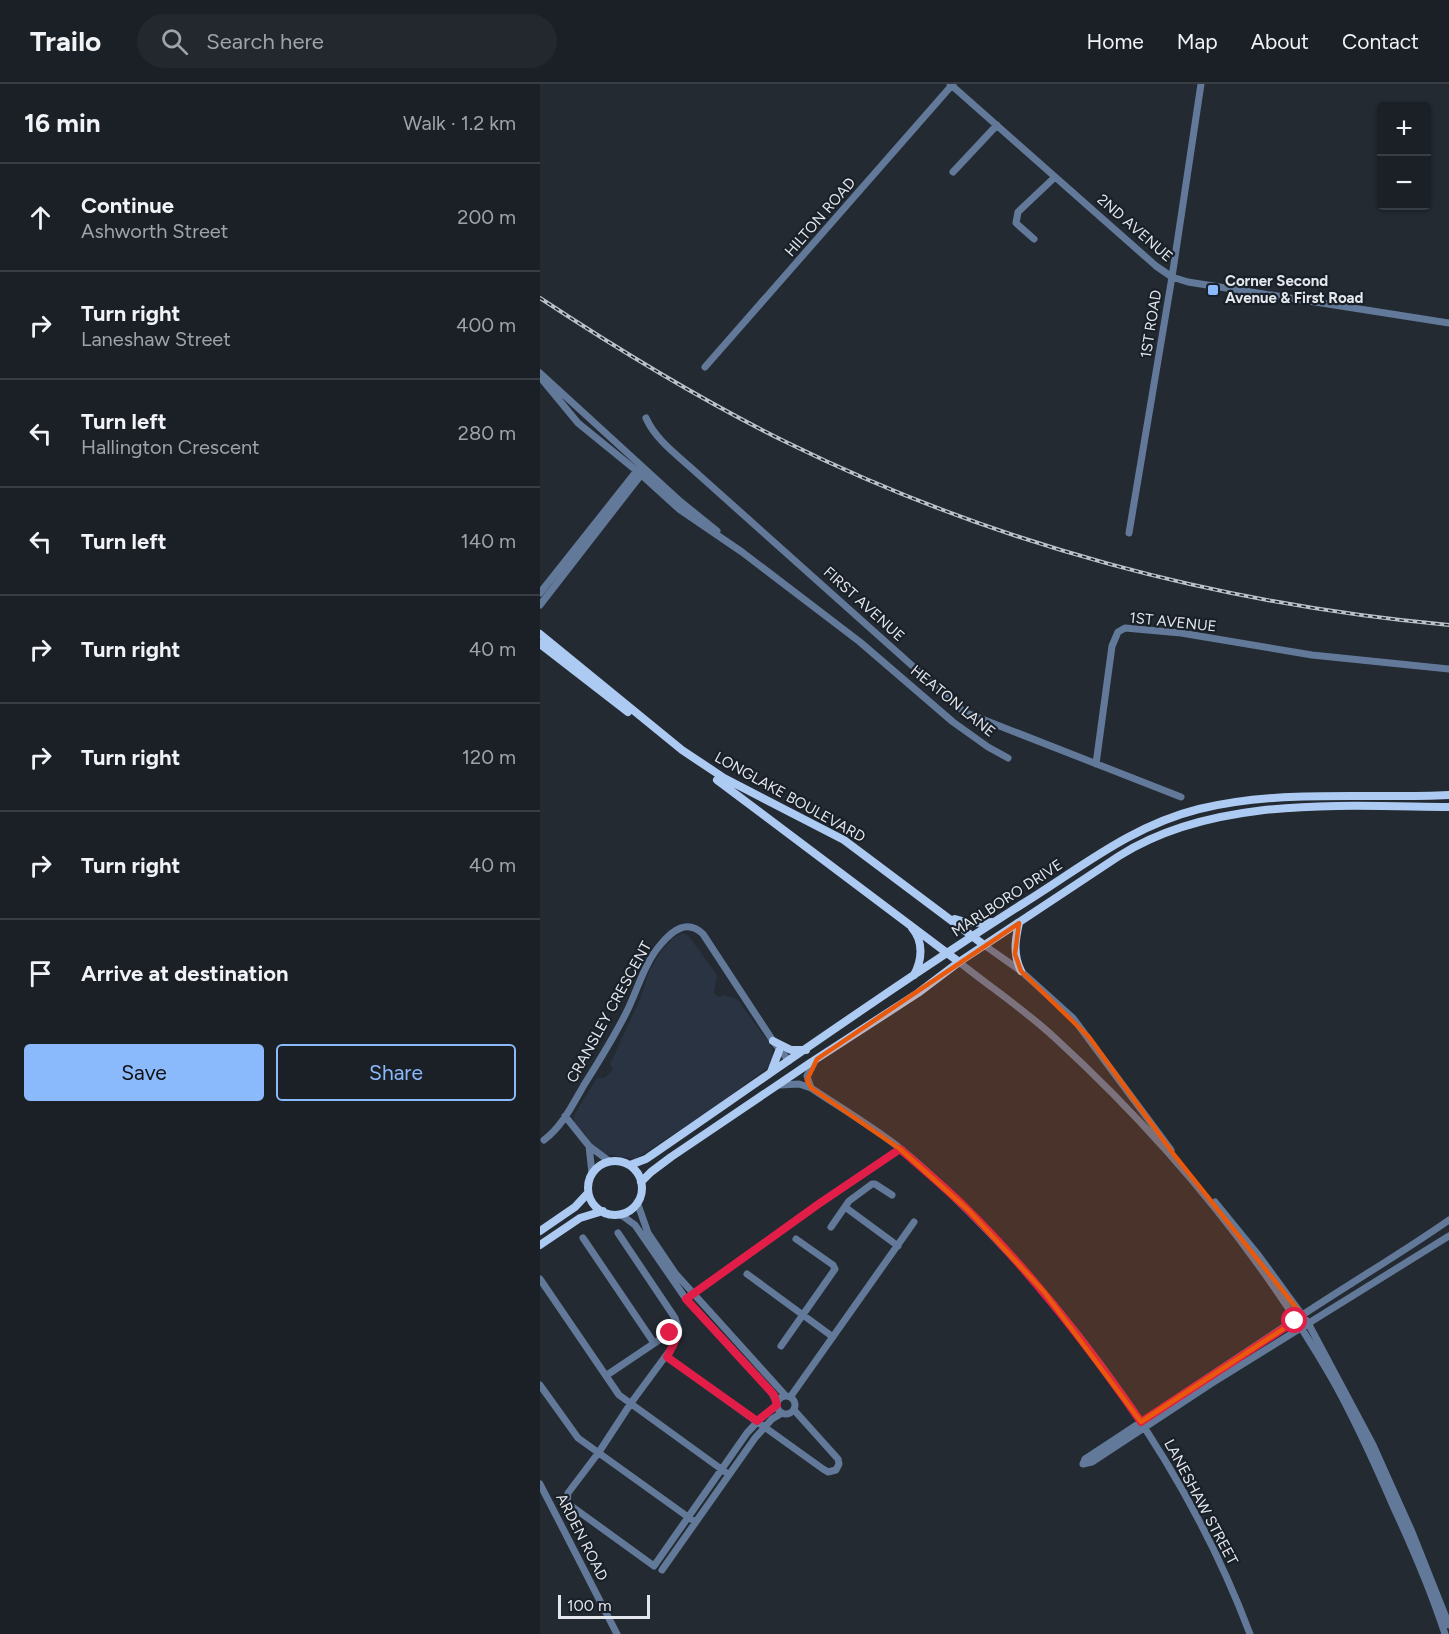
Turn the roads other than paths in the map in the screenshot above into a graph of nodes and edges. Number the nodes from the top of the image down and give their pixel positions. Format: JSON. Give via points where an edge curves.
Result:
{"nodes":[{"id":1,"x":1201,"y":84,"type":"edge"},
{"id":2,"x":952,"y":85,"type":"edge"},
{"id":3,"x":997,"y":125,"type":"junction"},
{"id":4,"x":953,"y":172,"type":"dead end"},
{"id":5,"x":1055,"y":177,"type":"junction"},
{"id":6,"x":1034,"y":239,"type":"dead end"},
{"id":7,"x":1172,"y":277,"type":"junction"},
{"id":8,"x":1449,"y":323,"type":"edge"},
{"id":9,"x":705,"y":367,"type":"dead end"},
{"id":10,"x":540,"y":375,"type":"edge"},
{"id":11,"x":646,"y":418,"type":"dead end"},
{"id":12,"x":641,"y":470,"type":"junction"},
{"id":13,"x":1129,"y":533,"type":"dead end"},
{"id":14,"x":540,"y":593,"type":"edge"},
{"id":15,"x":540,"y":605,"type":"edge"},
{"id":16,"x":540,"y":634,"type":"edge"},
{"id":17,"x":540,"y":644,"type":"edge"},
{"id":18,"x":1449,"y":669,"type":"edge"},
{"id":19,"x":1008,"y":758,"type":"dead end"},
{"id":20,"x":1096,"y":764,"type":"junction"},
{"id":21,"x":722,"y":780,"type":"junction"},
{"id":22,"x":1449,"y":795,"type":"edge"},
{"id":23,"x":1180,"y":797,"type":"dead end"},
{"id":24,"x":1449,"y":807,"type":"edge"},
{"id":25,"x":946,"y":916,"type":"junction"},
{"id":26,"x":905,"y":921,"type":"junction"},
{"id":27,"x":996,"y":921,"type":"junction"},
{"id":28,"x":1019,"y":923,"type":"junction"},
{"id":29,"x":973,"y":936,"type":"junction"},
{"id":30,"x":984,"y":945,"type":"junction"},
{"id":31,"x":947,"y":953,"type":"junction"},
{"id":32,"x":958,"y":962,"type":"junction"},
{"id":33,"x":1021,"y":971,"type":"junction"},
{"id":34,"x":914,"y":975,"type":"junction"},
{"id":35,"x":773,"y":1041,"type":"junction"},
{"id":36,"x":806,"y":1050,"type":"junction"},
{"id":37,"x":779,"y":1051,"type":"junction"},
{"id":38,"x":789,"y":1061,"type":"junction"},
{"id":39,"x":814,"y":1061,"type":"junction"},
{"id":40,"x":769,"y":1075,"type":"junction"},
{"id":41,"x":780,"y":1085,"type":"junction"},
{"id":42,"x":811,"y":1088,"type":"junction"},
{"id":43,"x":565,"y":1116,"type":"junction"},
{"id":44,"x":544,"y":1140,"type":"dead end"},
{"id":45,"x":589,"y":1146,"type":"junction"},
{"id":46,"x":900,"y":1149,"type":"junction"},
{"id":47,"x":1173,"y":1157,"type":"junction"},
{"id":48,"x":609,"y":1161,"type":"junction"},
{"id":49,"x":630,"y":1165,"type":"junction"},
{"id":50,"x":592,"y":1173,"type":"junction"},
{"id":51,"x":641,"y":1182,"type":"junction"},
{"id":52,"x":588,"y":1193,"type":"junction"},
{"id":53,"x":892,"y":1195,"type":"dead end"},
{"id":54,"x":638,"y":1203,"type":"junction"},
{"id":55,"x":845,"y":1207,"type":"junction"},
{"id":56,"x":603,"y":1211,"type":"junction"},
{"id":57,"x":620,"y":1214,"type":"junction"},
{"id":58,"x":1449,"y":1220,"type":"edge"},
{"id":59,"x":915,"y":1222,"type":"dead end"},
{"id":60,"x":831,"y":1227,"type":"dead end"},
{"id":61,"x":540,"y":1231,"type":"edge"},
{"id":62,"x":618,"y":1233,"type":"dead end"},
{"id":63,"x":1449,"y":1236,"type":"edge"},
{"id":64,"x":583,"y":1238,"type":"dead end"},
{"id":65,"x":796,"y":1239,"type":"dead end"},
{"id":66,"x":540,"y":1245,"type":"edge"},
{"id":67,"x":897,"y":1246,"type":"junction"},
{"id":68,"x":747,"y":1275,"type":"dead end"},
{"id":69,"x":540,"y":1279,"type":"edge"},
{"id":70,"x":693,"y":1294,"type":"junction"},
{"id":71,"x":686,"y":1299,"type":"junction"},
{"id":72,"x":803,"y":1315,"type":"junction"},
{"id":73,"x":1303,"y":1316,"type":"junction"},
{"id":74,"x":1295,"y":1321,"type":"junction"},
{"id":75,"x":1308,"y":1323,"type":"junction"},
{"id":76,"x":1300,"y":1328,"type":"junction"},
{"id":77,"x":678,"y":1335,"type":"junction"},
{"id":78,"x":833,"y":1337,"type":"junction"},
{"id":79,"x":654,"y":1343,"type":"junction"},
{"id":80,"x":781,"y":1346,"type":"dead end"},
{"id":81,"x":667,"y":1357,"type":"junction"},
{"id":82,"x":607,"y":1375,"type":"junction"},
{"id":83,"x":540,"y":1385,"type":"edge"},
{"id":84,"x":788,"y":1396,"type":"junction"},
{"id":85,"x":631,"y":1403,"type":"junction"},
{"id":86,"x":777,"y":1403,"type":"junction"},
{"id":87,"x":794,"y":1410,"type":"junction"},
{"id":88,"x":782,"y":1413,"type":"junction"},
{"id":89,"x":757,"y":1421,"type":"junction"},
{"id":90,"x":1143,"y":1425,"type":"junction"},
{"id":91,"x":764,"y":1427,"type":"junction"},
{"id":92,"x":598,"y":1452,"type":"junction"},
{"id":93,"x":722,"y":1468,"type":"junction"},
{"id":94,"x":729,"y":1474,"type":"junction"},
{"id":95,"x":540,"y":1484,"type":"edge"},
{"id":96,"x":688,"y":1517,"type":"junction"},
{"id":97,"x":695,"y":1522,"type":"junction"},
{"id":98,"x":662,"y":1570,"type":"dead end"},
{"id":99,"x":1449,"y":1625,"type":"edge"},
{"id":100,"x":617,"y":1634,"type":"edge"},
{"id":101,"x":1250,"y":1634,"type":"edge"},
{"id":102,"x":1445,"y":1634,"type":"edge"}],
"edges":[{"from":1,"to":7,"type":"street","name":"1ST ROAD"},
{"from":2,"to":3,"type":"street","name":"2ND AVENUE"},
{"from":2,"to":9,"type":"street","name":"HILTON ROAD"},
{"from":3,"to":4,"type":"street"},
{"from":3,"to":5,"type":"street","name":"2ND AVENUE"},
{"from":5,"to":6,"type":"street","via":[[1018,212],[1016,223]]},
{"from":5,"to":7,"type":"street","name":"2ND AVENUE"},
{"from":7,"to":8,"type":"street","name":"2ND AVENUE"},
{"from":7,"to":13,"type":"street","name":"1ST ROAD"},
{"from":10,"to":12,"type":"street","name":"HEATON LANE"},
{"from":10,"to":12,"type":"street","name":"HEATON LANE","via":[[578,423]]},
{"from":11,"to":20,"type":"street","name":"FIRST AVENUE","via":[[650,428],[699,475],[964,712]]},
{"from":12,"to":14,"type":"street"},
{"from":12,"to":15,"type":"street"},
{"from":12,"to":19,"type":"street","name":"HEATON LANE","via":[[679,509],[860,642],[953,722]]},
{"from":16,"to":21,"type":"main road","name":"LONGLAKE BOULEVARD"},
{"from":17,"to":21,"type":"main road","name":"LONGLAKE BOULEVARD"},
{"from":18,"to":20,"type":"street","name":"1ST AVENUE","via":[[1312,655],[1181,633],[1125,628],[1118,632],[1112,646]]},
{"from":20,"to":23,"type":"street"},
{"from":21,"to":25,"type":"main road","name":"LONGLAKE BOULEVARD","via":[[844,840]]},
{"from":21,"to":26,"type":"main road","name":"LONGLAKE BOULEVARD"},
{"from":22,"to":27,"type":"main road","name":"MARLBORO DRIVE","via":[[1261,798],[1198,809],[1159,821],[1108,846]]},
{"from":24,"to":28,"type":"main road","name":"MARLBORO DRIVE","via":[[1289,807],[1188,826],[1130,849]]},
{"from":25,"to":27,"type":"main road","via":[[969,923]]},
{"from":25,"to":29,"type":"main road","name":"LONGLAKE BOULEVARD"},
{"from":26,"to":31,"type":"main road","name":"LONGLAKE BOULEVARD"},
{"from":26,"to":34,"type":"main road","via":[[915,932],[921,950]]},
{"from":27,"to":29,"type":"main road","name":"MARLBORO DRIVE"},
{"from":28,"to":30,"type":"main road","name":"MARLBORO DRIVE"},
{"from":28,"to":33,"type":"main road","via":[[1014,946]]},
{"from":29,"to":30,"type":"main road","name":"LONGLAKE BOULEVARD"},
{"from":29,"to":31,"type":"main road","name":"MARLBORO DRIVE"},
{"from":30,"to":32,"type":"main road","name":"MARLBORO DRIVE"},
{"from":30,"to":33,"type":"street"},
{"from":31,"to":32,"type":"main road","name":"LONGLAKE BOULEVARD"},
{"from":31,"to":34,"type":"main road","name":"MARLBORO DRIVE"},
{"from":32,"to":39,"type":"main road","name":"MARLBORO DRIVE"},
{"from":32,"to":47,"type":"street","via":[[1053,1036]]},
{"from":33,"to":47,"type":"street","via":[[1073,1018]]},
{"from":34,"to":36,"type":"main road","name":"MARLBORO DRIVE"},
{"from":35,"to":36,"type":"main road","via":[[791,1050]]},
{"from":35,"to":37,"type":"street","name":"CRANSLEY CRESCENT"},
{"from":35,"to":43,"type":"street","name":"CRANSLEY CRESCENT","via":[[703,934],[685,926],[656,951],[622,1021]]},
{"from":36,"to":38,"type":"main road","name":"MARLBORO DRIVE"},
{"from":37,"to":38,"type":"street","name":"CRANSLEY CRESCENT"},
{"from":37,"to":40,"type":"main road"},
{"from":38,"to":39,"type":"main road","via":[[795,1065]]},
{"from":38,"to":40,"type":"main road","name":"MARLBORO DRIVE"},
{"from":39,"to":41,"type":"main road","name":"MARLBORO DRIVE"},
{"from":39,"to":42,"type":"street","via":[[807,1076]]},
{"from":40,"to":49,"type":"main road","name":"MARLBORO DRIVE","via":[[646,1159]]},
{"from":41,"to":42,"type":"street","name":"LANESHAW STREET"},
{"from":41,"to":51,"type":"main road","name":"MARLBORO DRIVE","via":[[671,1157]]},
{"from":42,"to":46,"type":"street","name":"LANESHAW STREET"},
{"from":43,"to":44,"type":"street","name":"CRANSLEY CRESCENT"},
{"from":43,"to":45,"type":"street"},
{"from":45,"to":48,"type":"street"},
{"from":45,"to":50,"type":"street"},
{"from":46,"to":70,"type":"street"},
{"from":46,"to":90,"type":"street","name":"LANESHAW STREET","via":[[969,1211],[1044,1292]]},
{"from":47,"to":73,"type":"street","via":[[1252,1246]]},
{"from":47,"to":74,"type":"street","via":[[1253,1259]]},
{"from":48,"to":49,"type":"main road"},
{"from":48,"to":50,"type":"main road"},
{"from":49,"to":51,"type":"main road"},
{"from":50,"to":52,"type":"main road"},
{"from":51,"to":54,"type":"main road"},
{"from":52,"to":56,"type":"main road","via":[[592,1203]]},
{"from":52,"to":61,"type":"main road","via":[[575,1208]]},
{"from":53,"to":55,"type":"street","via":[[872,1184],[852,1197]]},
{"from":54,"to":57,"type":"main road"},
{"from":54,"to":70,"type":"street","via":[[648,1233]]},
{"from":55,"to":60,"type":"street"},
{"from":55,"to":67,"type":"street"},
{"from":56,"to":57,"type":"main road"},
{"from":56,"to":66,"type":"main road","via":[[580,1218]]},
{"from":57,"to":71,"type":"street","via":[[635,1225]]},
{"from":58,"to":73,"type":"street"},
{"from":59,"to":67,"type":"street"},
{"from":62,"to":77,"type":"street","via":[[675,1318]]},
{"from":63,"to":75,"type":"street"},
{"from":64,"to":79,"type":"street"},
{"from":65,"to":72,"type":"street","via":[[835,1269]]},
{"from":67,"to":78,"type":"street"},
{"from":68,"to":72,"type":"street"},
{"from":69,"to":82,"type":"street"},
{"from":70,"to":71,"type":"street"},
{"from":70,"to":84,"type":"street"},
{"from":71,"to":86,"type":"street","via":[[770,1390]]},
{"from":72,"to":78,"type":"street"},
{"from":72,"to":80,"type":"street"},
{"from":73,"to":74,"type":"street"},
{"from":73,"to":75,"type":"street"},
{"from":74,"to":76,"type":"street"},
{"from":74,"to":90,"type":"street"},
{"from":75,"to":76,"type":"street"},
{"from":75,"to":99,"type":"street","via":[[1373,1444]]},
{"from":76,"to":90,"type":"street"},
{"from":76,"to":102,"type":"street","via":[[1367,1447]]},
{"from":77,"to":79,"type":"street","via":[[670,1333]]},
{"from":77,"to":81,"type":"street"},
{"from":78,"to":84,"type":"street"},
{"from":79,"to":82,"type":"street"},
{"from":81,"to":85,"type":"street"},
{"from":81,"to":89,"type":"street"},
{"from":82,"to":85,"type":"street","via":[[620,1395]]},
{"from":83,"to":92,"type":"street","via":[[574,1434]]},
{"from":84,"to":86,"type":"street"},
{"from":84,"to":87,"type":"street","via":[[796,1404]]},
{"from":85,"to":92,"type":"street"},
{"from":85,"to":93,"type":"street"},
{"from":86,"to":88,"type":"street"},
{"from":86,"to":89,"type":"street"},
{"from":87,"to":88,"type":"street"},
{"from":87,"to":91,"type":"street","via":[[838,1460],[836,1470],[828,1472]]},
{"from":88,"to":91,"type":"street"},
{"from":89,"to":91,"type":"street"},
{"from":89,"to":93,"type":"street"},
{"from":90,"to":90,"type":"street","via":[[1088,1464],[1083,1464],[1084,1459]]},
{"from":90,"to":101,"type":"street","name":"LANESHAW STREET","via":[[1185,1496]]},
{"from":91,"to":94,"type":"street"},
{"from":92,"to":96,"type":"street"},
{"from":92,"to":96,"type":"street","via":[[568,1493],[567,1503],[654,1566]]},
{"from":93,"to":94,"type":"street"},
{"from":93,"to":96,"type":"street"},
{"from":94,"to":97,"type":"street"},
{"from":95,"to":100,"type":"street","name":"ARDEN ROAD"},
{"from":96,"to":97,"type":"street"},
{"from":97,"to":98,"type":"street"}]}
